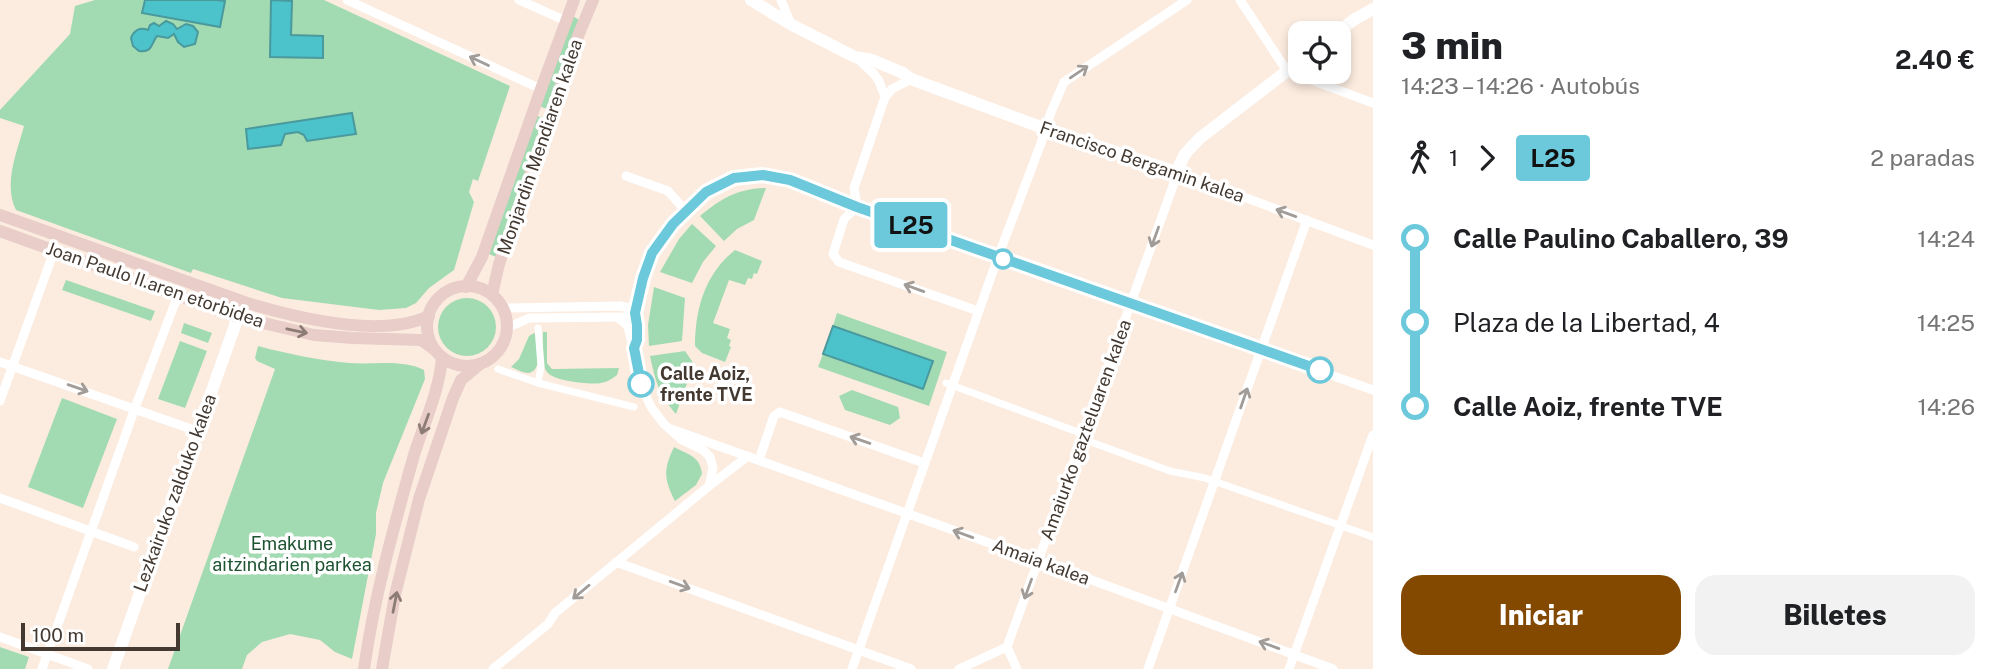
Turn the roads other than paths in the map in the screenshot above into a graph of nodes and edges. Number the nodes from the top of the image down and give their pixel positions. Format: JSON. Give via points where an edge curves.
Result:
{"nodes":[{"id":1,"x":347,"y":0,"type":"edge"},
{"id":2,"x":519,"y":0,"type":"edge"},
{"id":3,"x":574,"y":0,"type":"edge"},
{"id":4,"x":593,"y":0,"type":"edge"},
{"id":5,"x":751,"y":0,"type":"edge"},
{"id":6,"x":781,"y":0,"type":"edge"},
{"id":7,"x":1187,"y":0,"type":"edge"},
{"id":8,"x":1240,"y":0,"type":"edge"},
{"id":9,"x":1373,"y":9,"type":"edge"},
{"id":10,"x":566,"y":21,"type":"junction"},
{"id":11,"x":1351,"y":22,"type":"edge"},
{"id":12,"x":792,"y":25,"type":"junction"},
{"id":13,"x":855,"y":57,"type":"junction"},
{"id":14,"x":1287,"y":71,"type":"junction"},
{"id":15,"x":911,"y":79,"type":"junction"},
{"id":16,"x":541,"y":89,"type":"junction"},
{"id":17,"x":885,"y":97,"type":"junction"},
{"id":18,"x":1373,"y":103,"type":"edge"},
{"id":19,"x":1046,"y":129,"type":"junction"},
{"id":20,"x":1176,"y":172,"type":"junction"},
{"id":21,"x":626,"y":176,"type":"dead end"},
{"id":22,"x":857,"y":207,"type":"junction"},
{"id":23,"x":685,"y":210,"type":"junction"},
{"id":24,"x":0,"y":215,"type":"edge"},
{"id":25,"x":1307,"y":220,"type":"junction"},
{"id":26,"x":0,"y":231,"type":"edge"},
{"id":27,"x":1373,"y":245,"type":"edge"},
{"id":28,"x":54,"y":251,"type":"junction"},
{"id":29,"x":998,"y":257,"type":"junction"},
{"id":30,"x":466,"y":287,"type":"junction"},
{"id":31,"x":178,"y":295,"type":"junction"},
{"id":32,"x":492,"y":295,"type":"junction"},
{"id":33,"x":1131,"y":304,"type":"junction"},
{"id":34,"x":503,"y":308,"type":"junction"},
{"id":35,"x":978,"y":311,"type":"junction"},
{"id":36,"x":635,"y":313,"type":"junction"},
{"id":37,"x":429,"y":316,"type":"junction"},
{"id":38,"x":238,"y":317,"type":"junction"},
{"id":39,"x":617,"y":317,"type":"junction"},
{"id":40,"x":507,"y":328,"type":"junction"},
{"id":41,"x":538,"y":328,"type":"dead end"},
{"id":42,"x":634,"y":348,"type":"junction"},
{"id":43,"x":1260,"y":350,"type":"junction"},
{"id":44,"x":438,"y":353,"type":"junction"},
{"id":45,"x":0,"y":362,"type":"edge"},
{"id":46,"x":479,"y":365,"type":"junction"},
{"id":47,"x":13,"y":367,"type":"junction"},
{"id":48,"x":498,"y":369,"type":"dead end"},
{"id":49,"x":538,"y":383,"type":"junction"},
{"id":50,"x":949,"y":384,"type":"junction"},
{"id":51,"x":1373,"y":390,"type":"edge"},
{"id":52,"x":0,"y":401,"type":"edge"},
{"id":53,"x":634,"y":407,"type":"dead end"},
{"id":54,"x":135,"y":408,"type":"junction"},
{"id":55,"x":671,"y":429,"type":"junction"},
{"id":56,"x":197,"y":431,"type":"junction"},
{"id":57,"x":1083,"y":434,"type":"junction"},
{"id":58,"x":1373,"y":435,"type":"edge"},
{"id":59,"x":748,"y":456,"type":"junction"},
{"id":60,"x":759,"y":460,"type":"junction"},
{"id":61,"x":924,"y":463,"type":"junction"},
{"id":62,"x":1215,"y":482,"type":"junction"},
{"id":63,"x":709,"y":486,"type":"junction"},
{"id":64,"x":0,"y":498,"type":"edge"},
{"id":65,"x":906,"y":513,"type":"junction"},
{"id":66,"x":1341,"y":525,"type":"junction"},
{"id":67,"x":92,"y":532,"type":"junction"},
{"id":68,"x":1373,"y":537,"type":"edge"},
{"id":69,"x":134,"y":547,"type":"dead end"},
{"id":70,"x":1039,"y":561,"type":"junction"},
{"id":71,"x":616,"y":562,"type":"junction"},
{"id":72,"x":1169,"y":608,"type":"junction"},
{"id":73,"x":0,"y":637,"type":"edge"},
{"id":74,"x":1007,"y":647,"type":"junction"},
{"id":75,"x":859,"y":649,"type":"junction"},
{"id":76,"x":47,"y":655,"type":"junction"},
{"id":77,"x":1294,"y":655,"type":"junction"},
{"id":78,"x":42,"y":669,"type":"edge"},
{"id":79,"x":88,"y":669,"type":"edge"},
{"id":80,"x":113,"y":669,"type":"edge"},
{"id":81,"x":365,"y":669,"type":"edge"},
{"id":82,"x":382,"y":669,"type":"edge"},
{"id":83,"x":493,"y":669,"type":"edge"},
{"id":84,"x":852,"y":669,"type":"edge"},
{"id":85,"x":911,"y":669,"type":"edge"},
{"id":86,"x":959,"y":669,"type":"edge"},
{"id":87,"x":1017,"y":669,"type":"edge"},
{"id":88,"x":1148,"y":669,"type":"edge"},
{"id":89,"x":1289,"y":669,"type":"edge"},
{"id":90,"x":1333,"y":669,"type":"edge"}],
"edges":[{"from":16,"to":1,"type":"street","one_way":true},
{"from":2,"to":10,"type":"street"},
{"from":3,"to":10,"type":"main road","name":"Monjardin Mendiaren kalea"},
{"from":4,"to":32,"type":"main road","name":"Monjardin Mendiaren kalea"},
{"from":5,"to":12,"type":"street","name":"Francisco Bergamin kalea"},
{"from":6,"to":12,"type":"street"},
{"from":19,"to":7,"type":"street","one_way":true,"via":[[1064,82]]},
{"from":8,"to":14,"type":"street"},
{"from":9,"to":11,"type":"street"},
{"from":10,"to":16,"type":"main road","name":"Monjardin Mendiaren kalea"},
{"from":12,"to":13,"type":"street","name":"Francisco Bergamin kalea"},
{"from":13,"to":15,"type":"street","name":"Francisco Bergamin kalea"},
{"from":13,"to":17,"type":"street","name":"Francisco Bergamin kalea","via":[[874,74]]},
{"from":14,"to":18,"type":"street"},
{"from":14,"to":20,"type":"street","via":[[1200,138]]},
{"from":15,"to":17,"type":"street"},
{"from":15,"to":19,"type":"street","name":"Francisco Bergamin kalea"},
{"from":16,"to":30,"type":"main road","name":"Monjardin Mendiaren kalea","via":[[482,257]]},
{"from":17,"to":22,"type":"street","via":[[854,188]]},
{"from":19,"to":20,"type":"street","name":"Francisco Bergamin kalea"},
{"from":19,"to":29,"type":"street"},
{"from":25,"to":20,"type":"street","name":"Francisco Bergamin kalea","one_way":true},
{"from":20,"to":33,"type":"street","name":"Amaiurko gazteluaren kalea","one_way":true},
{"from":21,"to":23,"type":"street","via":[[667,191]]},
{"from":22,"to":23,"type":"street","via":[[790,180],[763,175],[734,178],[706,192]]},
{"from":22,"to":29,"type":"street"},
{"from":35,"to":22,"type":"street","one_way":true,"via":[[839,262],[833,254],[844,219]]},
{"from":23,"to":36,"type":"street","via":[[652,253]]},
{"from":24,"to":37,"type":"main road","name":"Joan Paulo II.aren etorbidea","via":[[286,315],[367,325],[404,325]]},
{"from":25,"to":27,"type":"street","name":"Francisco Bergamin kalea"},
{"from":25,"to":43,"type":"street"},
{"from":26,"to":28,"type":"main road","name":"Joan Paulo II.aren etorbidea"},
{"from":28,"to":31,"type":"main road","name":"Joan Paulo II.aren etorbidea"},
{"from":28,"to":47,"type":"street"},
{"from":29,"to":33,"type":"street"},
{"from":29,"to":35,"type":"street"},
{"from":30,"to":32,"type":"main road"},
{"from":30,"to":37,"type":"main road","via":[[439,298]]},
{"from":31,"to":38,"type":"main road","name":"Joan Paulo II.aren etorbidea"},
{"from":31,"to":54,"type":"street"},
{"from":32,"to":34,"type":"main road"},
{"from":33,"to":43,"type":"street"},
{"from":33,"to":57,"type":"street","name":"Amaiurko gazteluaren kalea"},
{"from":34,"to":36,"type":"street","via":[[620,306]]},
{"from":34,"to":40,"type":"main road"},
{"from":35,"to":50,"type":"street"},
{"from":36,"to":39,"type":"street"},
{"from":36,"to":42,"type":"street"},
{"from":37,"to":44,"type":"main road","via":[[428,332]]},
{"from":38,"to":44,"type":"main road","name":"Joan Paulo II.aren etorbidea","one_way":true,"via":[[314,335],[421,340]]},
{"from":38,"to":56,"type":"street","name":"Lezkairuko zalduko kalea"},
{"from":39,"to":40,"type":"street","via":[[529,318]]},
{"from":39,"to":42,"type":"street","via":[[628,326]]},
{"from":40,"to":46,"type":"main road","via":[[499,351]]},
{"from":41,"to":49,"type":"street"},
{"from":42,"to":55,"type":"street","via":[[641,385],[651,407]]},
{"from":43,"to":51,"type":"street"},
{"from":62,"to":43,"type":"street","one_way":true},
{"from":44,"to":46,"type":"main road","via":[[453,364]]},
{"from":44,"to":81,"type":"main road","one_way":true,"via":[[436,392],[392,535]]},
{"from":45,"to":47,"type":"street"},
{"from":82,"to":46,"type":"main road","one_way":true,"via":[[419,499],[461,380]]},
{"from":47,"to":52,"type":"street"},
{"from":47,"to":54,"type":"street","one_way":true},
{"from":48,"to":49,"type":"street"},
{"from":49,"to":53,"type":"street"},
{"from":50,"to":57,"type":"street"},
{"from":50,"to":61,"type":"street"},
{"from":54,"to":56,"type":"street"},
{"from":54,"to":67,"type":"street"},
{"from":55,"to":59,"type":"street","name":"Amaia kalea"},
{"from":55,"to":63,"type":"street","via":[[710,457]]},
{"from":56,"to":80,"type":"street","name":"Lezkairuko zalduko kalea"},
{"from":57,"to":62,"type":"street","via":[[1091,442],[1157,466]]},
{"from":57,"to":70,"type":"street","name":"Amaiurko gazteluaren kalea"},
{"from":58,"to":66,"type":"street"},
{"from":59,"to":60,"type":"street","name":"Amaia kalea"},
{"from":59,"to":63,"type":"street"},
{"from":61,"to":60,"type":"street","one_way":true,"via":[[780,412],[774,416]]},
{"from":60,"to":65,"type":"street","name":"Amaia kalea"},
{"from":61,"to":65,"type":"street"},
{"from":62,"to":66,"type":"street"},
{"from":72,"to":62,"type":"street","one_way":true},
{"from":63,"to":71,"type":"street"},
{"from":64,"to":67,"type":"street"},
{"from":70,"to":65,"type":"street","name":"Amaia kalea","one_way":true},
{"from":65,"to":75,"type":"street"},
{"from":66,"to":68,"type":"street"},
{"from":66,"to":77,"type":"street"},
{"from":67,"to":69,"type":"street"},
{"from":67,"to":76,"type":"street"},
{"from":70,"to":72,"type":"street","name":"Amaia kalea"},
{"from":70,"to":74,"type":"street","name":"Amaiurko gazteluaren kalea","one_way":true},
{"from":71,"to":75,"type":"street","one_way":true},
{"from":71,"to":83,"type":"street","one_way":true},
{"from":77,"to":72,"type":"street","name":"Amaia kalea","one_way":true},
{"from":72,"to":88,"type":"street"},
{"from":73,"to":76,"type":"street"},
{"from":74,"to":86,"type":"street"},
{"from":74,"to":87,"type":"street"},
{"from":75,"to":84,"type":"street"},
{"from":75,"to":85,"type":"street"},
{"from":76,"to":78,"type":"street"},
{"from":76,"to":79,"type":"street"},
{"from":77,"to":89,"type":"street"},
{"from":77,"to":90,"type":"street","name":"Amaia kalea"}]}
